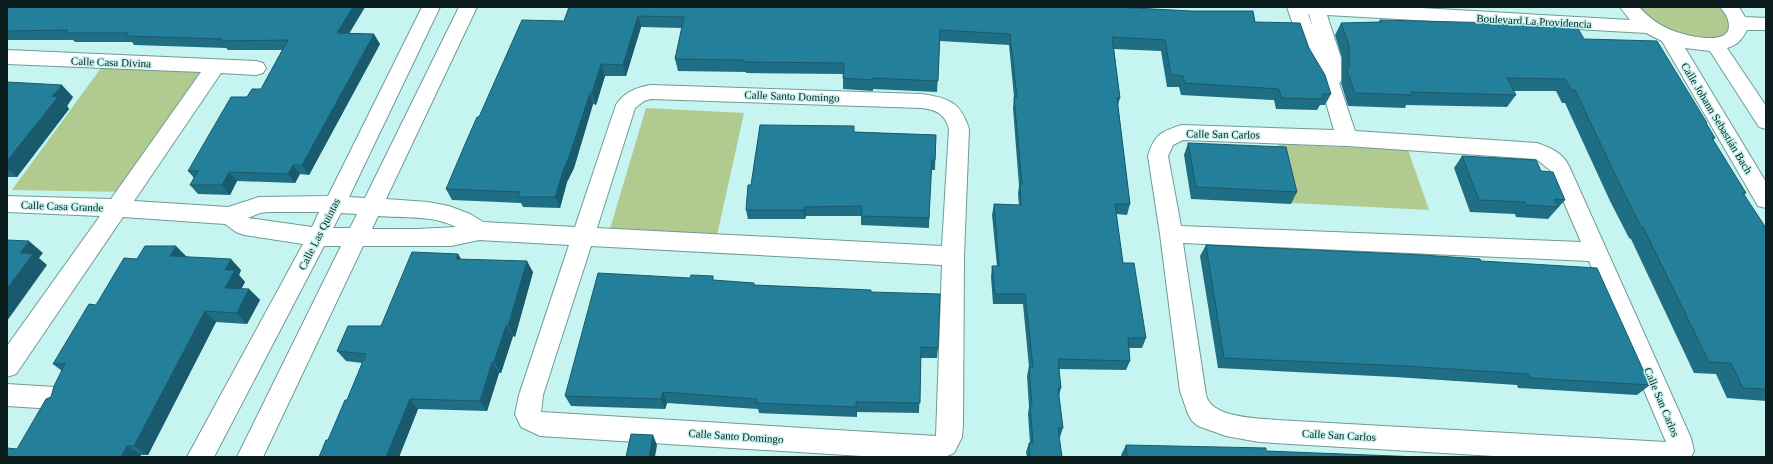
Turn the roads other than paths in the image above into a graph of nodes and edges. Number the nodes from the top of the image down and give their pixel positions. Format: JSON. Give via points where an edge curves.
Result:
{"nodes":[{"id":1,"x":431,"y":7,"type":"edge"},
{"id":2,"x":468,"y":7,"type":"edge"},
{"id":3,"x":1296,"y":7,"type":"edge"},
{"id":4,"x":1629,"y":7,"type":"edge"},
{"id":5,"x":1729,"y":7,"type":"edge"},
{"id":6,"x":1316,"y":8,"type":"edge"},
{"id":7,"x":1738,"y":23,"type":"junction"},
{"id":8,"x":1766,"y":24,"type":"edge"},
{"id":9,"x":1650,"y":27,"type":"junction"},
{"id":10,"x":1669,"y":37,"type":"junction"},
{"id":11,"x":1715,"y":44,"type":"junction"},
{"id":12,"x":7,"y":57,"type":"edge"},
{"id":13,"x":216,"y":66,"type":"junction"},
{"id":14,"x":256,"y":68,"type":"dead end"},
{"id":15,"x":1332,"y":86,"type":"junction"},
{"id":16,"x":1766,"y":122,"type":"edge"},
{"id":17,"x":1347,"y":138,"type":"junction"},
{"id":18,"x":1766,"y":200,"type":"edge"},
{"id":19,"x":7,"y":204,"type":"edge"},
{"id":20,"x":334,"y":204,"type":"junction"},
{"id":21,"x":370,"y":207,"type":"junction"},
{"id":22,"x":117,"y":208,"type":"junction"},
{"id":23,"x":229,"y":216,"type":"junction"},
{"id":24,"x":478,"y":230,"type":"junction"},
{"id":25,"x":1171,"y":234,"type":"junction"},
{"id":26,"x":584,"y":236,"type":"junction"},
{"id":27,"x":318,"y":237,"type":"junction"},
{"id":28,"x":356,"y":237,"type":"junction"},
{"id":29,"x":1597,"y":252,"type":"junction"},
{"id":30,"x":953,"y":256,"type":"junction"},
{"id":31,"x":7,"y":366,"type":"edge"},
{"id":32,"x":7,"y":395,"type":"edge"},
{"id":33,"x":55,"y":398,"type":"edge"},
{"id":34,"x":200,"y":457,"type":"edge"},
{"id":35,"x":250,"y":457,"type":"edge"}],
"edges":[{"from":1,"to":20,"type":"street","name":"Calle Las Quintas"},
{"from":2,"to":21,"type":"street"},
{"from":3,"to":6,"type":"street","name":"Boulevard La Providencia"},
{"from":3,"to":15,"type":"street","via":[[1316,59]]},
{"from":4,"to":9,"type":"street"},
{"from":5,"to":7,"type":"street"},
{"from":6,"to":9,"type":"street","name":"Boulevard La Providencia"},
{"from":6,"to":15,"type":"street","via":[[1331,58]]},
{"from":7,"to":8,"type":"street"},
{"from":7,"to":11,"type":"street","via":[[1738,31],[1734,37]]},
{"from":9,"to":10,"type":"street"},
{"from":10,"to":11,"type":"street","via":[[1701,44]]},
{"from":10,"to":18,"type":"street","name":"Calle Johann Sebastián Bach"},
{"from":11,"to":16,"type":"street"},
{"from":12,"to":13,"type":"street","name":"Calle Casa Divina"},
{"from":13,"to":14,"type":"street","name":"Calle Casa Divina"},
{"from":13,"to":22,"type":"street"},
{"from":15,"to":17,"type":"street"},
{"from":17,"to":25,"type":"street","name":"Calle San Carlos","via":[[1182,132],[1169,136],[1160,146],[1158,156]]},
{"from":17,"to":29,"type":"street","name":"Calle San Carlos","via":[[1537,151],[1546,154],[1559,166]]},
{"from":19,"to":22,"type":"street","name":"Calle Casa Grande"},
{"from":20,"to":21,"type":"street"},
{"from":20,"to":23,"type":"street","via":[[259,205]]},
{"from":20,"to":27,"type":"street","name":"Calle Las Quintas"},
{"from":21,"to":24,"type":"street","via":[[449,215]]},
{"from":21,"to":28,"type":"street"},
{"from":22,"to":23,"type":"street"},
{"from":22,"to":31,"type":"street"},
{"from":23,"to":27,"type":"street","via":[[244,226]]},
{"from":24,"to":26,"type":"street"},
{"from":24,"to":28,"type":"street","via":[[451,237]]},
{"from":25,"to":29,"type":"street"},
{"from":25,"to":29,"type":"street","name":"Calle San Carlos","via":[[1194,400],[1202,413],[1214,419],[1247,428],[1277,432],[1671,454],[1681,451],[1678,438]]},
{"from":26,"to":30,"type":"street"},
{"from":26,"to":30,"type":"street","name":"Calle Santo Domingo","via":[[626,105],[638,95],[651,92],[922,101],[948,108],[954,114],[959,129]]},
{"from":26,"to":30,"type":"street","name":"Calle Santo Domingo","via":[[531,395],[528,414],[535,422],[925,448],[945,445],[949,437]]},
{"from":27,"to":28,"type":"street"},
{"from":27,"to":34,"type":"street","name":"Calle Las Quintas"},
{"from":28,"to":35,"type":"street"},
{"from":32,"to":33,"type":"street"}]}
